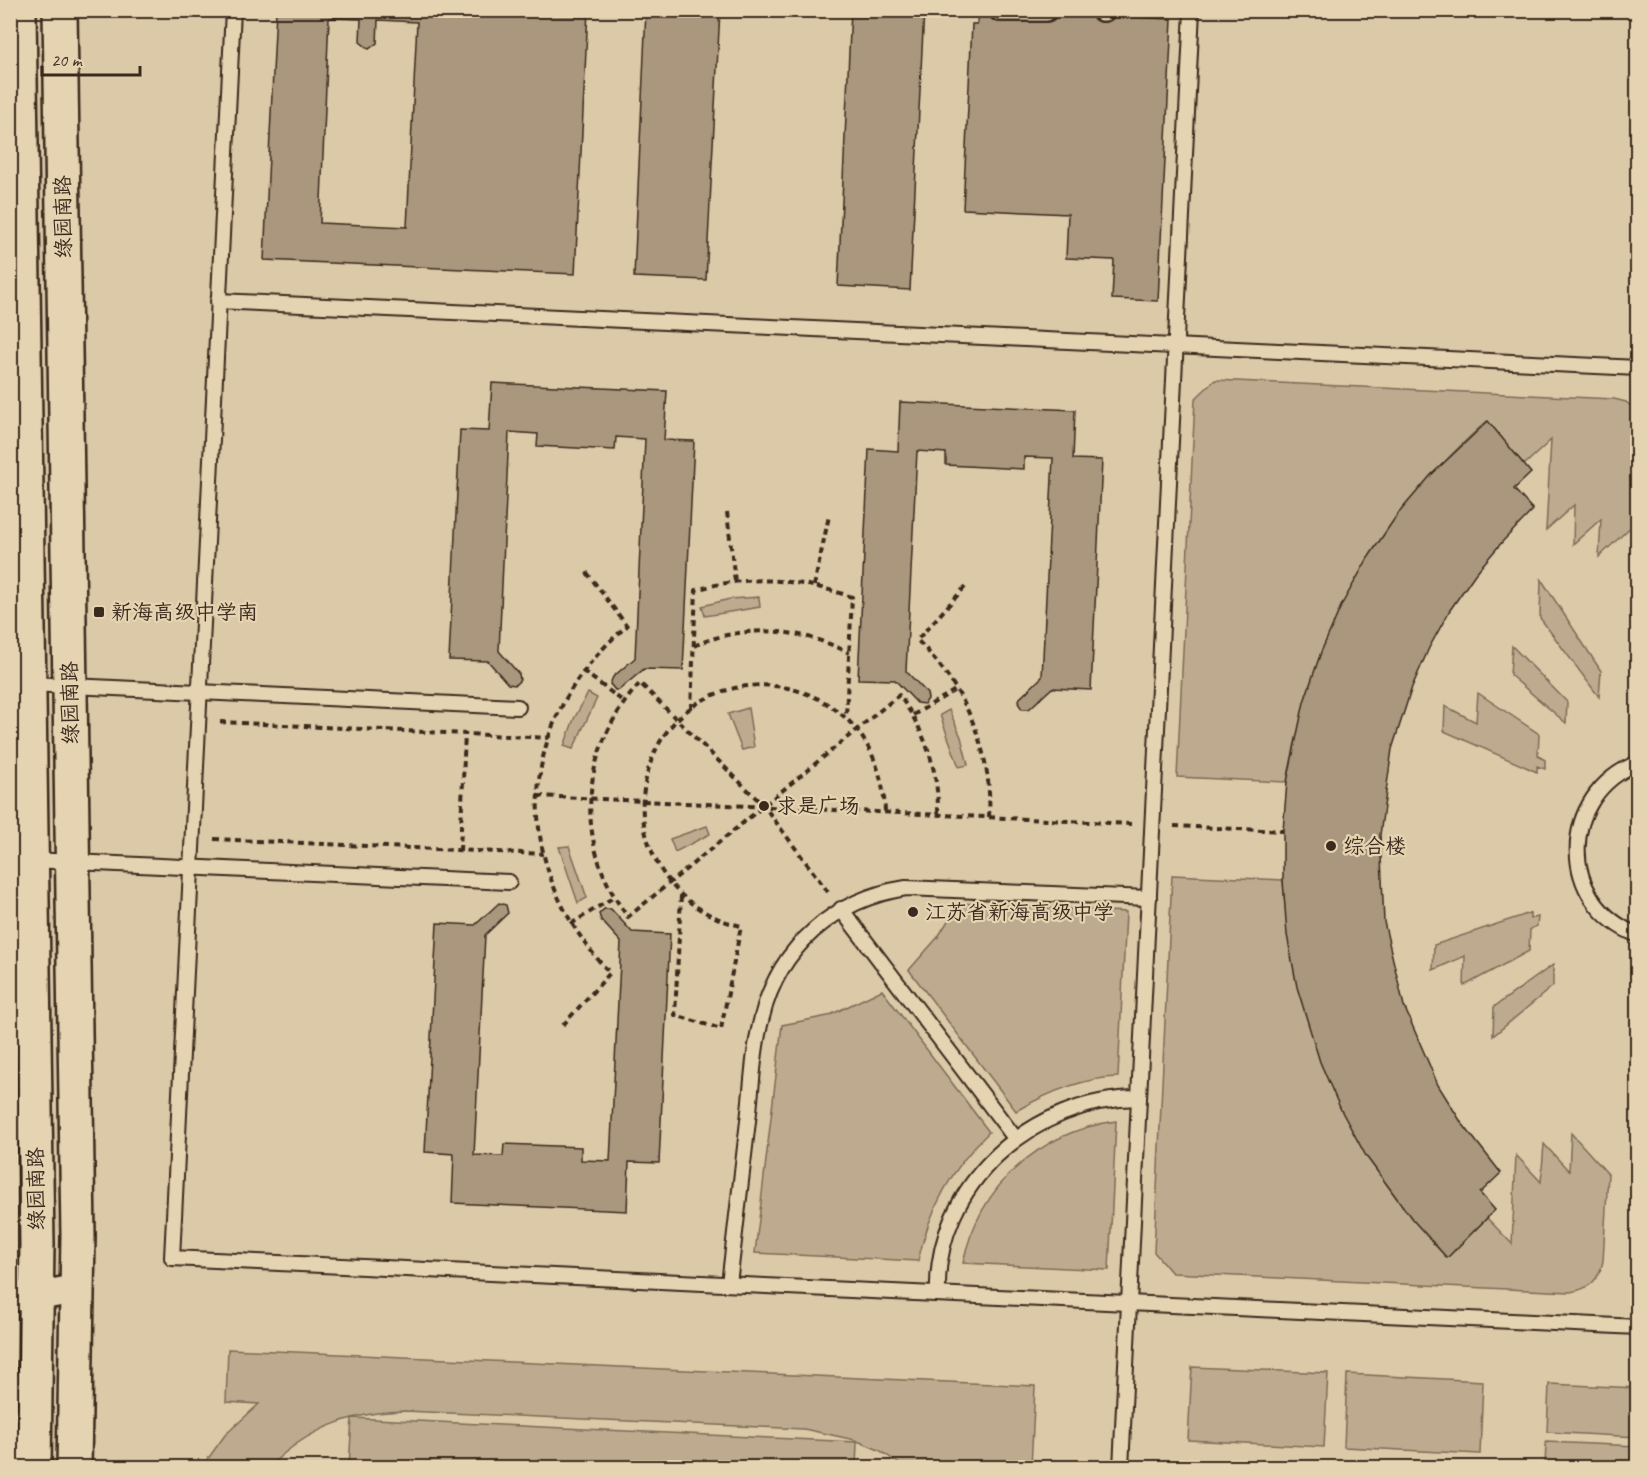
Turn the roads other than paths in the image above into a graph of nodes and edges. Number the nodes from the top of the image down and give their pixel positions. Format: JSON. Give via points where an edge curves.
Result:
{"nodes":[{"id":1,"x":19,"y":10,"type":"edge"},
{"id":2,"x":60,"y":10,"type":"edge"},
{"id":3,"x":233,"y":10,"type":"edge"},
{"id":4,"x":1000,"y":10,"type":"edge"},
{"id":5,"x":1046,"y":10,"type":"edge"},
{"id":6,"x":1192,"y":10,"type":"edge"},
{"id":7,"x":218,"y":301,"type":"junction"},
{"id":8,"x":1176,"y":346,"type":"junction"},
{"id":9,"x":1638,"y":368,"type":"edge"},
{"id":10,"x":29,"y":684,"type":"junction"},
{"id":11,"x":70,"y":686,"type":"junction"},
{"id":12,"x":200,"y":692,"type":"junction"},
{"id":13,"x":518,"y":707,"type":"dead end"},
{"id":14,"x":1638,"y":763,"type":"edge"},
{"id":15,"x":32,"y":860,"type":"junction"},
{"id":16,"x":72,"y":862,"type":"junction"},
{"id":17,"x":191,"y":867,"type":"junction"},
{"id":18,"x":509,"y":882,"type":"dead end"},
{"id":19,"x":1149,"y":898,"type":"junction"},
{"id":20,"x":841,"y":909,"type":"junction"},
{"id":21,"x":1638,"y":935,"type":"edge"},
{"id":22,"x":1139,"y":1098,"type":"junction"},
{"id":23,"x":1015,"y":1138,"type":"junction"},
{"id":24,"x":729,"y":1284,"type":"junction"},
{"id":25,"x":77,"y":1288,"type":"junction"},
{"id":26,"x":938,"y":1294,"type":"junction"},
{"id":27,"x":24,"y":1296,"type":"edge"},
{"id":28,"x":1129,"y":1303,"type":"junction"},
{"id":29,"x":1638,"y":1327,"type":"edge"},
{"id":30,"x":34,"y":1467,"type":"edge"},
{"id":31,"x":74,"y":1467,"type":"edge"},
{"id":32,"x":1121,"y":1467,"type":"edge"}],
"edges":[{"from":1,"to":10,"type":"street","name":"绿园南路"},
{"from":2,"to":11,"type":"street","name":"绿园南路"},
{"from":3,"to":7,"type":"lane"},
{"from":4,"to":5,"type":"street"},
{"from":6,"to":8,"type":"lane"},
{"from":7,"to":8,"type":"lane"},
{"from":7,"to":12,"type":"lane"},
{"from":8,"to":9,"type":"lane"},
{"from":8,"to":19,"type":"lane"},
{"from":10,"to":11,"type":"lane"},
{"from":10,"to":15,"type":"street","name":"绿园南路"},
{"from":11,"to":12,"type":"lane"},
{"from":11,"to":16,"type":"street","name":"绿园南路"},
{"from":12,"to":13,"type":"lane"},
{"from":12,"to":17,"type":"lane"},
{"from":14,"to":21,"type":"lane","via":[[1616,774],[1591,800],[1581,821],[1577,844],[1582,880],[1593,901],[1609,918]]},
{"from":15,"to":16,"type":"lane"},
{"from":15,"to":27,"type":"street","name":"绿园南路"},
{"from":16,"to":17,"type":"lane"},
{"from":16,"to":25,"type":"street","name":"绿园南路"},
{"from":17,"to":18,"type":"lane"},
{"from":17,"to":24,"type":"lane","via":[[172,1258]]},
{"from":19,"to":20,"type":"lane","via":[[917,888],[883,892]]},
{"from":19,"to":22,"type":"lane"},
{"from":20,"to":23,"type":"lane"},
{"from":20,"to":24,"type":"lane","via":[[812,931],[789,956],[764,1008]]},
{"from":22,"to":23,"type":"lane","via":[[1076,1107]]},
{"from":22,"to":28,"type":"lane"},
{"from":23,"to":26,"type":"lane","via":[[976,1177],[956,1213],[942,1252]]},
{"from":24,"to":26,"type":"lane"},
{"from":25,"to":27,"type":"street"},
{"from":25,"to":31,"type":"street","name":"绿园南路"},
{"from":26,"to":28,"type":"lane"},
{"from":27,"to":30,"type":"street","name":"绿园南路"},
{"from":28,"to":29,"type":"lane"},
{"from":28,"to":32,"type":"lane"}]}
